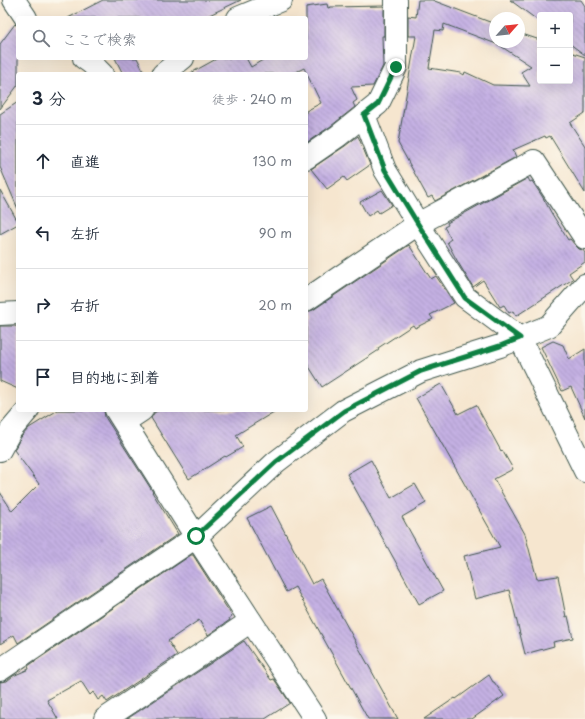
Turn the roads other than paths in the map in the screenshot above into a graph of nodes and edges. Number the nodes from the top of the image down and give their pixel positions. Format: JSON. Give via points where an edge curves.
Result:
{"nodes":[{"id":1,"x":14,"y":0,"type":"edge"},
{"id":2,"x":281,"y":0,"type":"edge"},
{"id":3,"x":390,"y":0,"type":"edge"},
{"id":4,"x":396,"y":0,"type":"edge"},
{"id":5,"x":25,"y":16,"type":"edge"},
{"id":6,"x":243,"y":16,"type":"edge"},
{"id":7,"x":87,"y":60,"type":"edge"},
{"id":8,"x":180,"y":60,"type":"edge"},
{"id":9,"x":100,"y":72,"type":"edge"},
{"id":10,"x":166,"y":72,"type":"edge"},
{"id":11,"x":364,"y":115,"type":"junction"},
{"id":12,"x":308,"y":157,"type":"edge"},
{"id":13,"x":418,"y":224,"type":"junction"},
{"id":14,"x":585,"y":238,"type":"edge"},
{"id":15,"x":585,"y":285,"type":"edge"},
{"id":16,"x":308,"y":299,"type":"edge"},
{"id":17,"x":16,"y":313,"type":"edge"},
{"id":18,"x":0,"y":314,"type":"edge"},
{"id":19,"x":520,"y":338,"type":"junction"},
{"id":20,"x":26,"y":412,"type":"edge"},
{"id":21,"x":135,"y":412,"type":"edge"},
{"id":22,"x":120,"y":416,"type":"edge"},
{"id":23,"x":0,"y":450,"type":"edge"},
{"id":24,"x":585,"y":471,"type":"edge"},
{"id":25,"x":196,"y":536,"type":"junction"},
{"id":26,"x":251,"y":621,"type":"junction"},
{"id":27,"x":0,"y":670,"type":"edge"},
{"id":28,"x":105,"y":719,"type":"edge"},
{"id":29,"x":314,"y":719,"type":"edge"}],
"edges":[{"from":1,"to":5,"type":"street"},
{"from":2,"to":6,"type":"street"},
{"from":3,"to":4,"type":"street"},
{"from":4,"to":11,"type":"street","via":[[396,67],[378,104]]},
{"from":7,"to":9,"type":"street"},
{"from":8,"to":10,"type":"street"},
{"from":11,"to":12,"type":"street"},
{"from":11,"to":13,"type":"street","via":[[385,170]]},
{"from":13,"to":14,"type":"street","via":[[534,161]]},
{"from":13,"to":16,"type":"street"},
{"from":13,"to":19,"type":"street","via":[[465,298]]},
{"from":15,"to":19,"type":"street","via":[[549,326]]},
{"from":17,"to":18,"type":"street"},
{"from":19,"to":24,"type":"street"},
{"from":19,"to":25,"type":"street","via":[[421,371],[344,411],[276,462]]},
{"from":20,"to":23,"type":"street","via":[[11,430]]},
{"from":21,"to":22,"type":"street"},
{"from":22,"to":25,"type":"street"},
{"from":25,"to":26,"type":"street"},
{"from":25,"to":27,"type":"street"},
{"from":26,"to":28,"type":"street"},
{"from":26,"to":29,"type":"street"}]}
